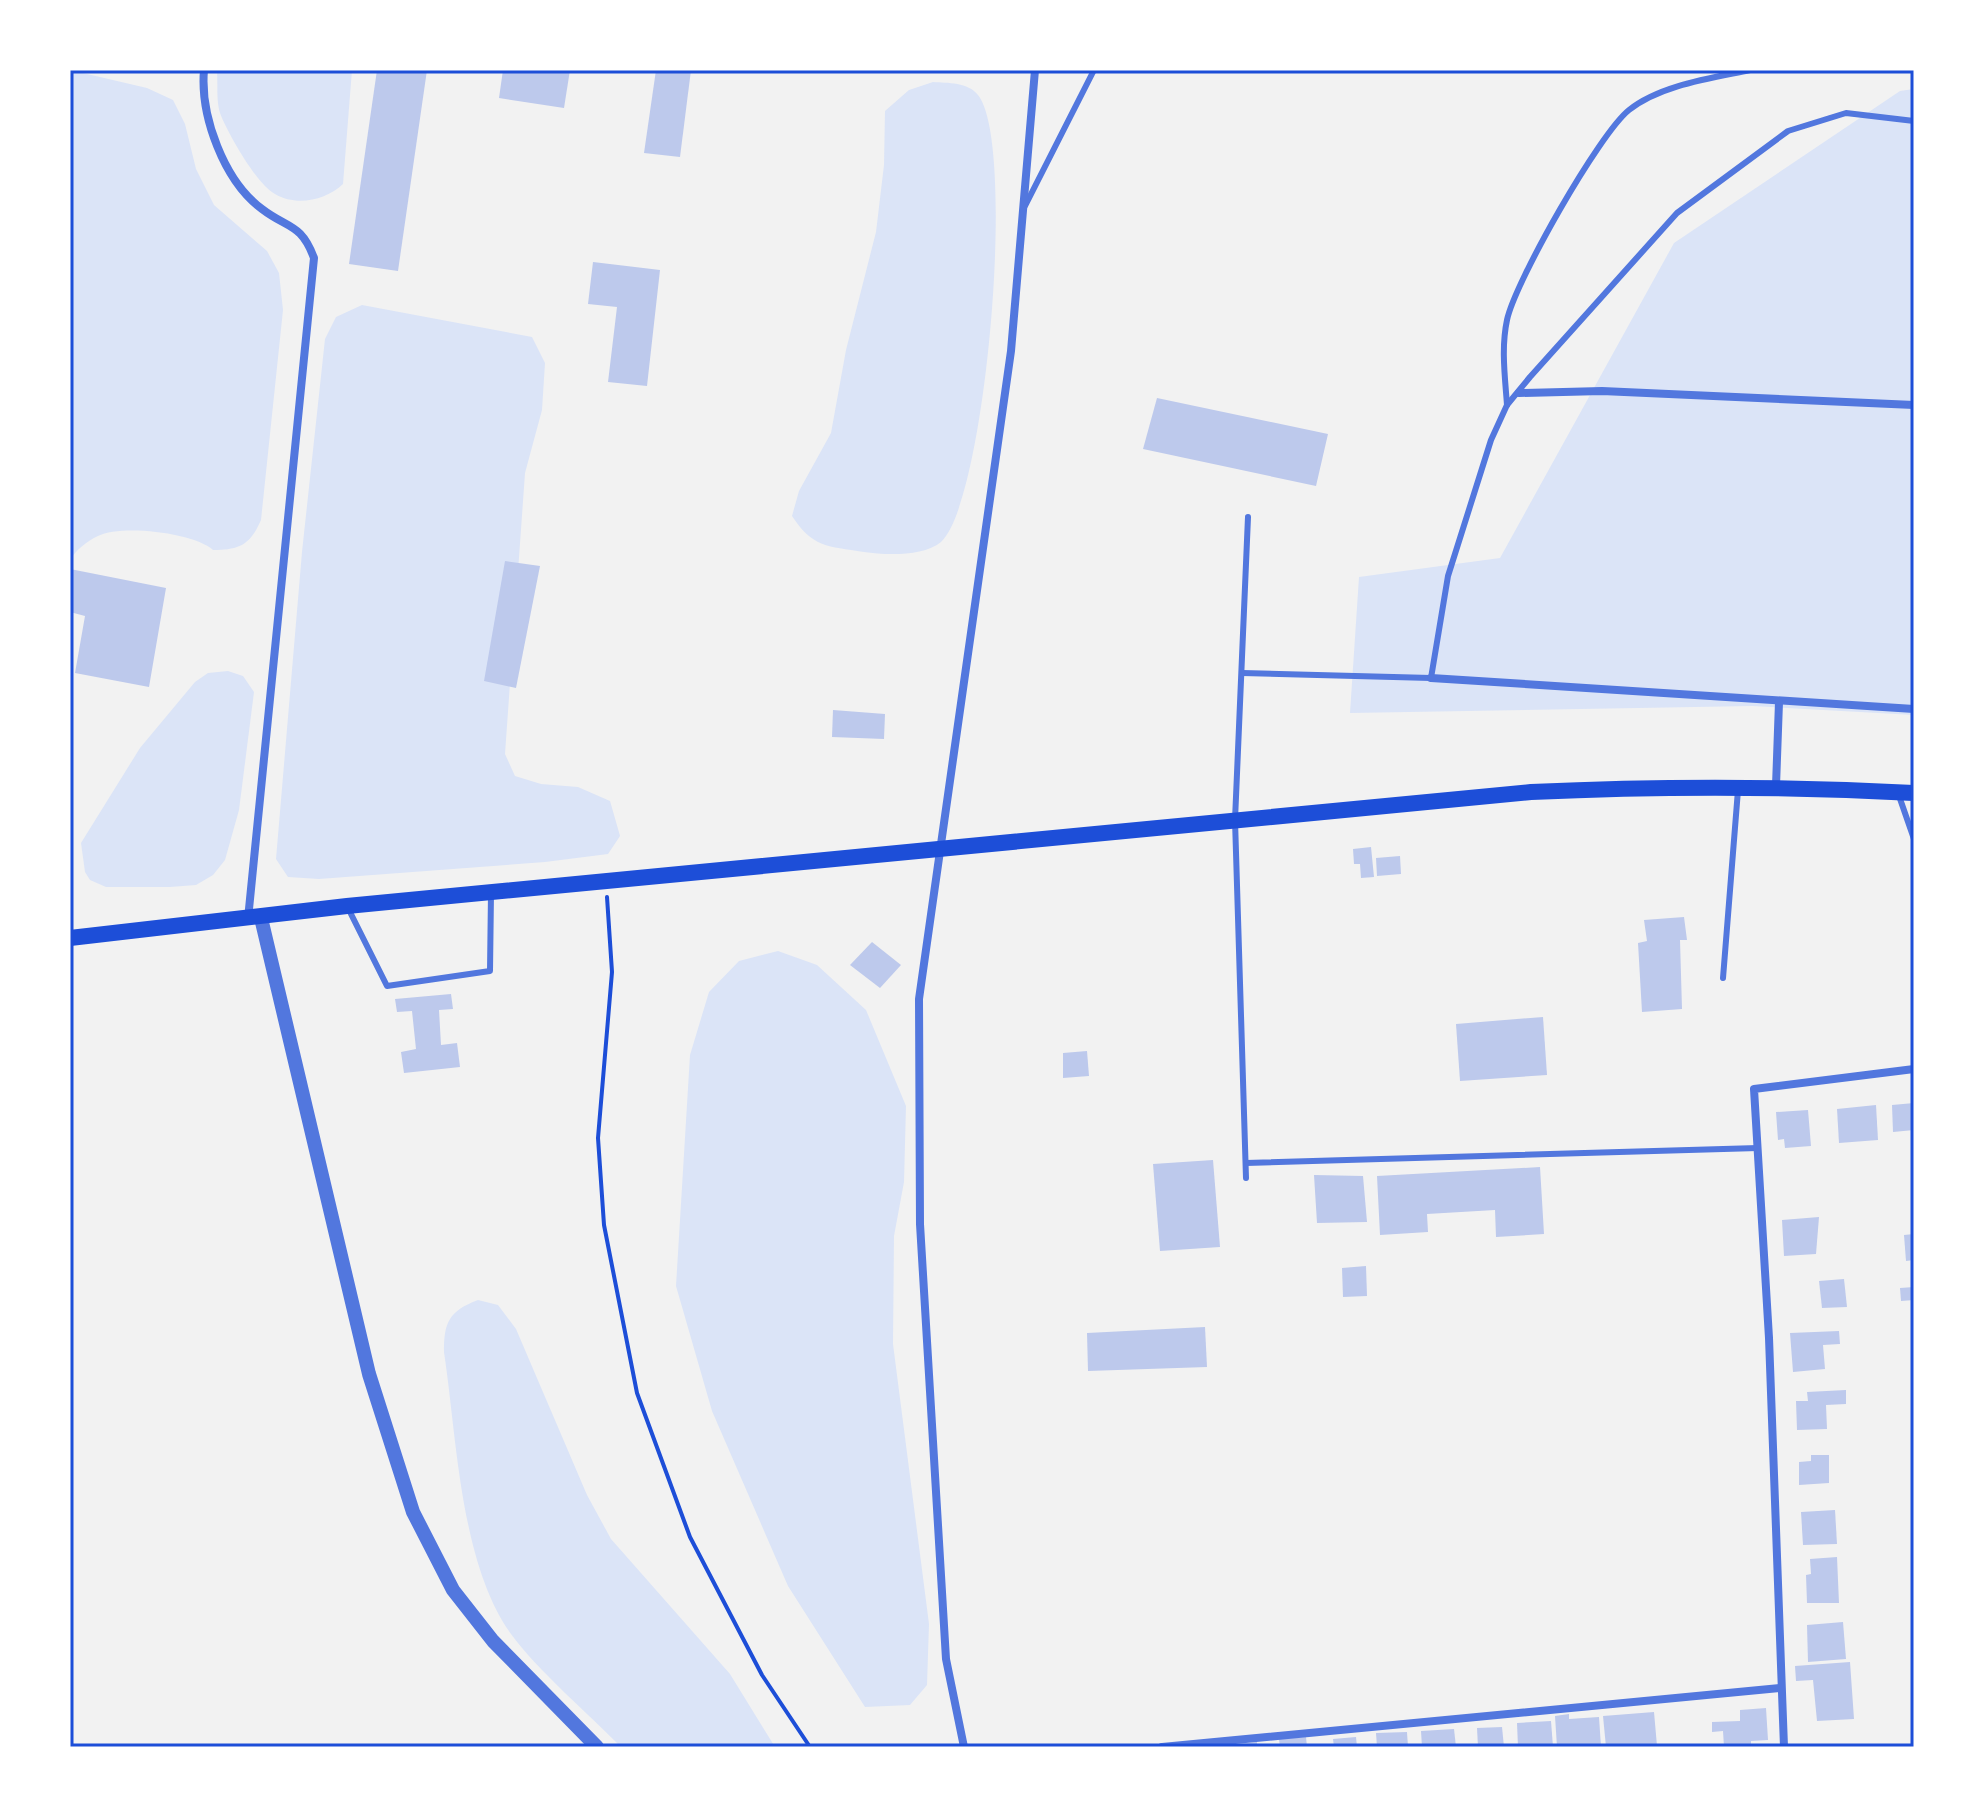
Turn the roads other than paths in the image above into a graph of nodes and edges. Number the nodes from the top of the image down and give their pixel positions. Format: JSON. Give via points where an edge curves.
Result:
{"nodes":[{"id":1,"x":204,"y":70,"type":"edge"},
{"id":2,"x":1035,"y":70,"type":"edge"},
{"id":3,"x":1094,"y":70,"type":"edge"},
{"id":4,"x":1750,"y":70,"type":"edge"},
{"id":5,"x":1914,"y":121,"type":"edge"},
{"id":6,"x":1023,"y":210,"type":"junction"},
{"id":7,"x":1519,"y":393,"type":"junction"},
{"id":8,"x":1507,"y":405,"type":"junction"},
{"id":9,"x":1914,"y":405,"type":"edge"},
{"id":10,"x":1248,"y":517,"type":"dead end"},
{"id":11,"x":1242,"y":673,"type":"junction"},
{"id":12,"x":1431,"y":678,"type":"junction"},
{"id":13,"x":1779,"y":702,"type":"junction"},
{"id":14,"x":1914,"y":709,"type":"edge"},
{"id":15,"x":1739,"y":786,"type":"junction"},
{"id":16,"x":1776,"y":786,"type":"junction"},
{"id":17,"x":1906,"y":792,"type":"edge"},
{"id":18,"x":1235,"y":820,"type":"junction"},
{"id":19,"x":1914,"y":839,"type":"edge"},
{"id":20,"x":938,"y":852,"type":"junction"},
{"id":21,"x":491,"y":893,"type":"junction"},
{"id":22,"x":347,"y":906,"type":"junction"},
{"id":23,"x":254,"y":918,"type":"junction"},
{"id":24,"x":70,"y":938,"type":"edge"},
{"id":25,"x":1723,"y":978,"type":"dead end"},
{"id":26,"x":1914,"y":1069,"type":"edge"},
{"id":27,"x":1758,"y":1148,"type":"junction"},
{"id":28,"x":1246,"y":1163,"type":"junction"},
{"id":29,"x":1246,"y":1178,"type":"dead end"},
{"id":30,"x":1780,"y":1688,"type":"junction"},
{"id":31,"x":597,"y":1747,"type":"edge"},
{"id":32,"x":964,"y":1747,"type":"edge"},
{"id":33,"x":1162,"y":1747,"type":"edge"},
{"id":34,"x":1784,"y":1747,"type":"edge"}],
"edges":[{"from":1,"to":23,"type":"street","via":[[202,90],[210,125],[234,177],[261,209],[306,236],[314,258]]},
{"from":2,"to":6,"type":"street"},
{"from":3,"to":6,"type":"lane"},
{"from":4,"to":8,"type":"lane","via":[[1674,89],[1629,109],[1598,144],[1507,317]]},
{"from":5,"to":7,"type":"lane","via":[[1846,113],[1788,131],[1677,213]]},
{"from":6,"to":20,"type":"street","via":[[1011,351]]},
{"from":7,"to":8,"type":"lane"},
{"from":7,"to":9,"type":"street","via":[[1602,391]]},
{"from":8,"to":12,"type":"lane","via":[[1448,576]]},
{"from":10,"to":11,"type":"lane"},
{"from":11,"to":12,"type":"lane"},
{"from":11,"to":18,"type":"lane"},
{"from":12,"to":13,"type":"street"},
{"from":13,"to":14,"type":"street"},
{"from":13,"to":16,"type":"street"},
{"from":15,"to":16,"type":"main road"},
{"from":15,"to":18,"type":"main road","via":[[1531,792]]},
{"from":15,"to":25,"type":"lane"},
{"from":16,"to":17,"type":"main road"},
{"from":17,"to":19,"type":"lane"},
{"from":18,"to":20,"type":"main road"},
{"from":18,"to":28,"type":"lane"},
{"from":20,"to":21,"type":"main road"},
{"from":20,"to":32,"type":"street","via":[[919,999],[920,1224],[946,1659]]},
{"from":21,"to":22,"type":"main road"},
{"from":21,"to":22,"type":"lane","via":[[490,971],[387,986]]},
{"from":22,"to":23,"type":"main road"},
{"from":23,"to":24,"type":"main road"},
{"from":23,"to":31,"type":"street","via":[[369,1374],[413,1512],[461,1600],[493,1641]]},
{"from":26,"to":27,"type":"street","via":[[1754,1089]]},
{"from":27,"to":28,"type":"lane"},
{"from":27,"to":30,"type":"street"},
{"from":28,"to":29,"type":"lane"},
{"from":30,"to":33,"type":"street"},
{"from":30,"to":34,"type":"street"}]}
